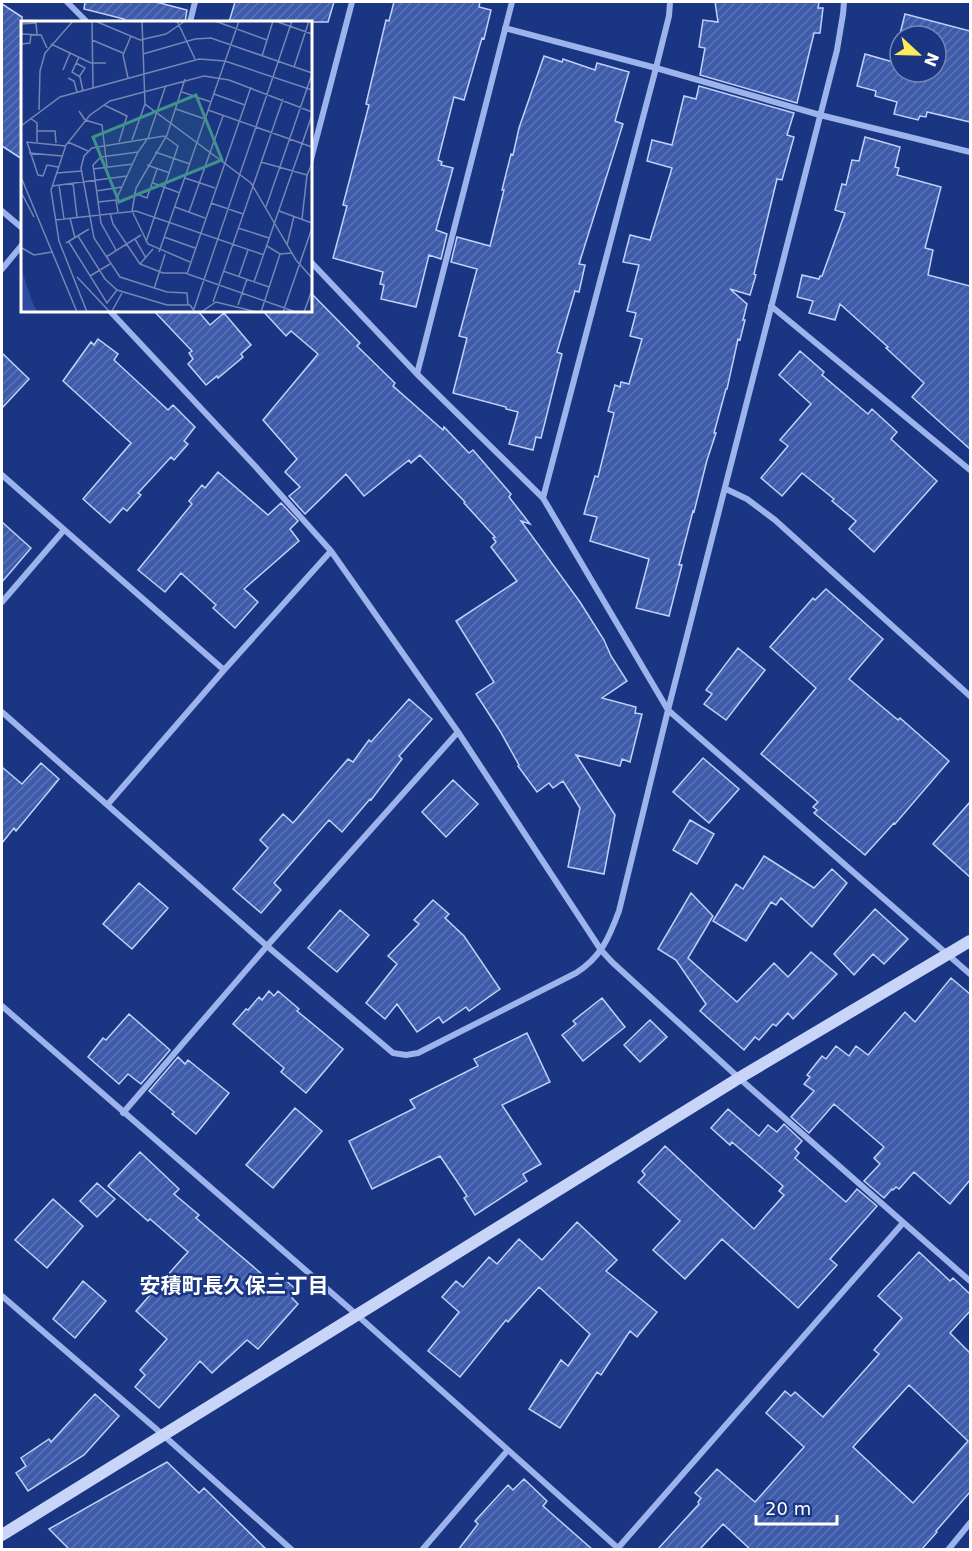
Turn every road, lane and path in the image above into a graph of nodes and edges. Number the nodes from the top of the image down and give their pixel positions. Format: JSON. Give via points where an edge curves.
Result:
{"nodes":[{"id":1,"x":67,"y":2,"type":"edge"},
{"id":2,"x":195,"y":2,"type":"edge"},
{"id":3,"x":352,"y":2,"type":"edge"},
{"id":4,"x":512,"y":2,"type":"edge"},
{"id":5,"x":670,"y":2,"type":"edge"},
{"id":6,"x":844,"y":2,"type":"edge"},
{"id":7,"x":86,"y":21,"type":"edge"},
{"id":8,"x":190,"y":21,"type":"edge"},
{"id":9,"x":505,"y":28,"type":"junction"},
{"id":10,"x":656,"y":68,"type":"junction"},
{"id":11,"x":820,"y":114,"type":"junction"},
{"id":12,"x":970,"y":153,"type":"edge"},
{"id":13,"x":312,"y":155,"type":"edge"},
{"id":14,"x":2,"y":211,"type":"edge"},
{"id":15,"x":21,"y":227,"type":"edge"},
{"id":16,"x":21,"y":245,"type":"edge"},
{"id":17,"x":312,"y":263,"type":"edge"},
{"id":18,"x":2,"y":269,"type":"edge"},
{"id":19,"x":771,"y":306,"type":"junction"},
{"id":20,"x":111,"y":312,"type":"edge"},
{"id":21,"x":417,"y":374,"type":"junction"},
{"id":22,"x":970,"y":470,"type":"edge"},
{"id":23,"x":2,"y":475,"type":"edge"},
{"id":24,"x":726,"y":489,"type":"junction"},
{"id":25,"x":543,"y":498,"type":"junction"},
{"id":26,"x":64,"y":530,"type":"junction"},
{"id":27,"x":331,"y":550,"type":"junction"},
{"id":28,"x":2,"y":602,"type":"edge"},
{"id":29,"x":224,"y":670,"type":"junction"},
{"id":30,"x":970,"y":696,"type":"edge"},
{"id":31,"x":669,"y":710,"type":"junction"},
{"id":32,"x":2,"y":712,"type":"edge"},
{"id":33,"x":458,"y":732,"type":"junction"},
{"id":34,"x":108,"y":804,"type":"junction"},
{"id":35,"x":970,"y":941,"type":"edge"},
{"id":36,"x":267,"y":946,"type":"junction"},
{"id":37,"x":601,"y":950,"type":"junction"},
{"id":38,"x":948,"y":955,"type":"junction"},
{"id":39,"x":970,"y":974,"type":"edge"},
{"id":40,"x":2,"y":1006,"type":"edge"},
{"id":41,"x":739,"y":1078,"type":"junction"},
{"id":42,"x":123,"y":1113,"type":"junction"},
{"id":43,"x":903,"y":1223,"type":"junction"},
{"id":44,"x":970,"y":1281,"type":"edge"},
{"id":45,"x":2,"y":1296,"type":"edge"},
{"id":46,"x":357,"y":1315,"type":"junction"},
{"id":47,"x":162,"y":1434,"type":"junction"},
{"id":48,"x":508,"y":1450,"type":"junction"},
{"id":49,"x":970,"y":1523,"type":"edge"},
{"id":50,"x":2,"y":1534,"type":"edge"},
{"id":51,"x":619,"y":1549,"type":"edge"},
{"id":52,"x":292,"y":1550,"type":"edge"},
{"id":53,"x":422,"y":1550,"type":"edge"},
{"id":54,"x":948,"y":1550,"type":"edge"}],
"edges":[{"from":1,"to":7,"type":"street"},
{"from":2,"to":8,"type":"street"},
{"from":3,"to":13,"type":"street"},
{"from":4,"to":9,"type":"street"},
{"from":5,"to":10,"type":"street"},
{"from":6,"to":11,"type":"street","via":[[837,50]]},
{"from":9,"to":10,"type":"street"},
{"from":9,"to":21,"type":"street"},
{"from":10,"to":11,"type":"street"},
{"from":10,"to":25,"type":"street"},
{"from":11,"to":12,"type":"street"},
{"from":11,"to":19,"type":"street"},
{"from":14,"to":15,"type":"street"},
{"from":16,"to":18,"type":"street"},
{"from":17,"to":21,"type":"street"},
{"from":19,"to":22,"type":"street"},
{"from":19,"to":24,"type":"street"},
{"from":20,"to":27,"type":"street"},
{"from":21,"to":25,"type":"street"},
{"from":23,"to":26,"type":"street"},
{"from":24,"to":30,"type":"street","via":[[775,520]]},
{"from":24,"to":31,"type":"street"},
{"from":25,"to":31,"type":"street"},
{"from":26,"to":28,"type":"street"},
{"from":26,"to":29,"type":"street"},
{"from":27,"to":29,"type":"street"},
{"from":27,"to":33,"type":"street"},
{"from":29,"to":34,"type":"street"},
{"from":31,"to":37,"type":"street","via":[[619,911]]},
{"from":31,"to":38,"type":"street"},
{"from":32,"to":34,"type":"street"},
{"from":33,"to":36,"type":"street"},
{"from":33,"to":37,"type":"street"},
{"from":34,"to":36,"type":"street"},
{"from":35,"to":38,"type":"street"},
{"from":36,"to":37,"type":"street","via":[[389,1050],[406,1055],[418,1053],[576,973]]},
{"from":36,"to":42,"type":"street"},
{"from":37,"to":41,"type":"street"},
{"from":38,"to":39,"type":"street"},
{"from":38,"to":41,"type":"street"},
{"from":40,"to":42,"type":"street"},
{"from":41,"to":43,"type":"street"},
{"from":41,"to":46,"type":"street"},
{"from":42,"to":46,"type":"street"},
{"from":43,"to":44,"type":"street"},
{"from":43,"to":51,"type":"street"},
{"from":45,"to":47,"type":"street"},
{"from":46,"to":47,"type":"street"},
{"from":46,"to":48,"type":"street"},
{"from":47,"to":50,"type":"street"},
{"from":47,"to":52,"type":"street"},
{"from":48,"to":51,"type":"street"},
{"from":48,"to":53,"type":"street"},
{"from":49,"to":54,"type":"street"}]}
